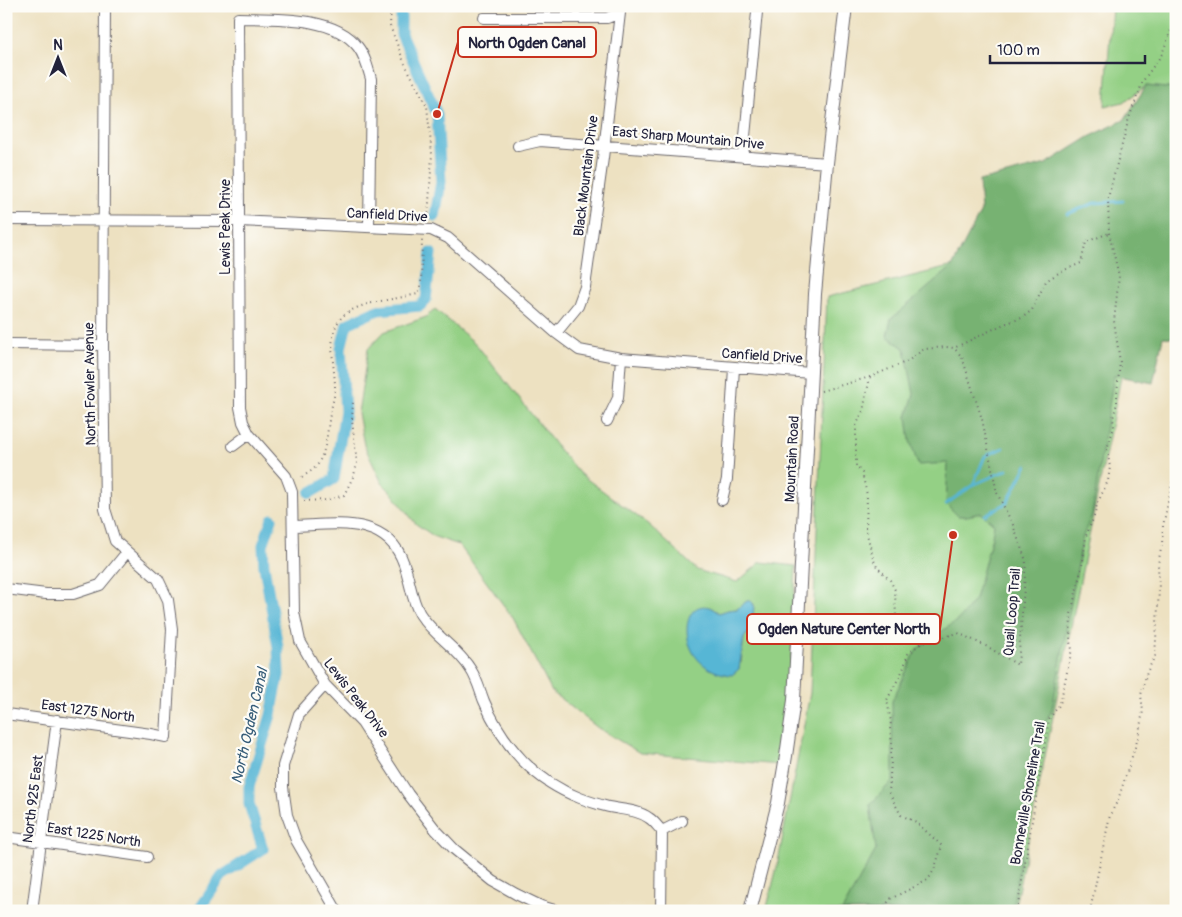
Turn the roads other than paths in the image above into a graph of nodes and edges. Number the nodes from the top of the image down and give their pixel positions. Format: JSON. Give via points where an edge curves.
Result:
{"nodes":[{"id":1,"x":106,"y":6,"type":"edge"},
{"id":2,"x":846,"y":6,"type":"edge"},
{"id":3,"x":757,"y":12,"type":"dead end"},
{"id":4,"x":484,"y":18,"type":"dead end"},
{"id":5,"x":604,"y":145,"type":"junction"},
{"id":6,"x":518,"y":146,"type":"dead end"},
{"id":7,"x":743,"y":157,"type":"junction"},
{"id":8,"x":827,"y":163,"type":"junction"},
{"id":9,"x":6,"y":220,"type":"edge"},
{"id":10,"x":104,"y":221,"type":"junction"},
{"id":11,"x":239,"y":221,"type":"junction"},
{"id":12,"x":369,"y":227,"type":"junction"},
{"id":13,"x":556,"y":332,"type":"junction"},
{"id":14,"x":6,"y":344,"type":"edge"},
{"id":15,"x":103,"y":345,"type":"junction"},
{"id":16,"x":621,"y":358,"type":"junction"},
{"id":17,"x":734,"y":368,"type":"junction"},
{"id":18,"x":811,"y":373,"type":"junction"},
{"id":19,"x":607,"y":420,"type":"dead end"},
{"id":20,"x":249,"y":434,"type":"junction"},
{"id":21,"x":233,"y":446,"type":"dead end"},
{"id":22,"x":722,"y":500,"type":"dead end"},
{"id":23,"x":293,"y":526,"type":"junction"},
{"id":24,"x":128,"y":552,"type":"junction"},
{"id":25,"x":6,"y":589,"type":"edge"},
{"id":26,"x":325,"y":685,"type":"junction"},
{"id":27,"x":6,"y":714,"type":"edge"},
{"id":28,"x":57,"y":720,"type":"junction"},
{"id":29,"x":166,"y":737,"type":"joint"},
{"id":30,"x":682,"y":821,"type":"dead end"},
{"id":31,"x":662,"y":831,"type":"junction"},
{"id":32,"x":6,"y":837,"type":"edge"},
{"id":33,"x":41,"y":841,"type":"junction"},
{"id":34,"x":147,"y":857,"type":"dead end"},
{"id":35,"x":32,"y":911,"type":"edge"},
{"id":36,"x":336,"y":911,"type":"edge"},
{"id":37,"x":558,"y":911,"type":"edge"},
{"id":38,"x":660,"y":911,"type":"edge"},
{"id":39,"x":750,"y":911,"type":"edge"}],
"edges":[{"from":1,"to":10,"type":"street","name":"North Fowler Avenue"},
{"from":2,"to":8,"type":"street","name":"Mountain Road"},
{"from":3,"to":7,"type":"street"},
{"from":4,"to":5,"type":"street","name":"Black Mountain Drive","via":[[607,18],[620,14]]},
{"from":5,"to":6,"type":"street","name":"East Sharp Mountain Drive","via":[[540,142]]},
{"from":5,"to":7,"type":"street","name":"East Sharp Mountain Drive"},
{"from":5,"to":13,"type":"street","name":"Black Mountain Drive","via":[[585,287],[578,306]]},
{"from":7,"to":8,"type":"street","name":"East Sharp Mountain Drive"},
{"from":8,"to":18,"type":"street","name":"Mountain Road"},
{"from":9,"to":10,"type":"street","name":"Canfield Drive"},
{"from":10,"to":11,"type":"street","name":"Canfield Drive"},
{"from":10,"to":15,"type":"street","name":"North Fowler Avenue"},
{"from":11,"to":12,"type":"street","name":"Canfield Drive"},
{"from":11,"to":12,"type":"street","name":"Lewis Peak Drive","via":[[238,18],[305,20],[342,32],[358,46],[372,79]]},
{"from":11,"to":20,"type":"street","name":"Lewis Peak Drive","via":[[240,407]]},
{"from":12,"to":13,"type":"street","name":"Canfield Drive","via":[[431,230],[448,238]]},
{"from":13,"to":16,"type":"street","name":"Canfield Drive","via":[[579,350]]},
{"from":14,"to":15,"type":"street"},
{"from":15,"to":24,"type":"street","name":"North Fowler Avenue","via":[[106,509],[115,541]]},
{"from":16,"to":17,"type":"street","name":"Canfield Drive"},
{"from":16,"to":19,"type":"street","via":[[618,398]]},
{"from":17,"to":18,"type":"street","name":"Canfield Drive"},
{"from":17,"to":22,"type":"street","via":[[727,479]]},
{"from":18,"to":39,"type":"street","name":"Mountain Road","via":[[794,700],[778,803]]},
{"from":20,"to":21,"type":"street"},
{"from":20,"to":23,"type":"street","name":"Lewis Peak Drive","via":[[286,476],[292,492]]},
{"from":23,"to":26,"type":"street","name":"Lewis Peak Drive","via":[[294,612],[300,641]]},
{"from":23,"to":31,"type":"street","via":[[354,524],[371,528],[385,537],[404,562],[420,614],[471,670],[494,721],[523,761],[560,789],[605,806],[648,817]]},
{"from":24,"to":25,"type":"street","via":[[100,585],[73,594]]},
{"from":24,"to":29,"type":"street","name":"North Fowler Avenue","via":[[158,579],[168,600],[172,630]]},
{"from":26,"to":36,"type":"street","via":[[299,714],[283,766],[283,787],[287,815],[296,840]]},
{"from":26,"to":37,"type":"street","name":"Lewis Peak Drive","via":[[362,723],[408,794],[454,849],[493,881],[541,906]]},
{"from":27,"to":28,"type":"street","name":"East 1275 North"},
{"from":28,"to":29,"type":"street","name":"East 1275 North"},
{"from":28,"to":33,"type":"street","name":"North 925 East"},
{"from":30,"to":31,"type":"street"},
{"from":31,"to":38,"type":"street"},
{"from":32,"to":33,"type":"street","name":"East 1225 North"},
{"from":33,"to":34,"type":"street","name":"East 1225 North"},
{"from":33,"to":35,"type":"street","name":"North 925 East"}]}
